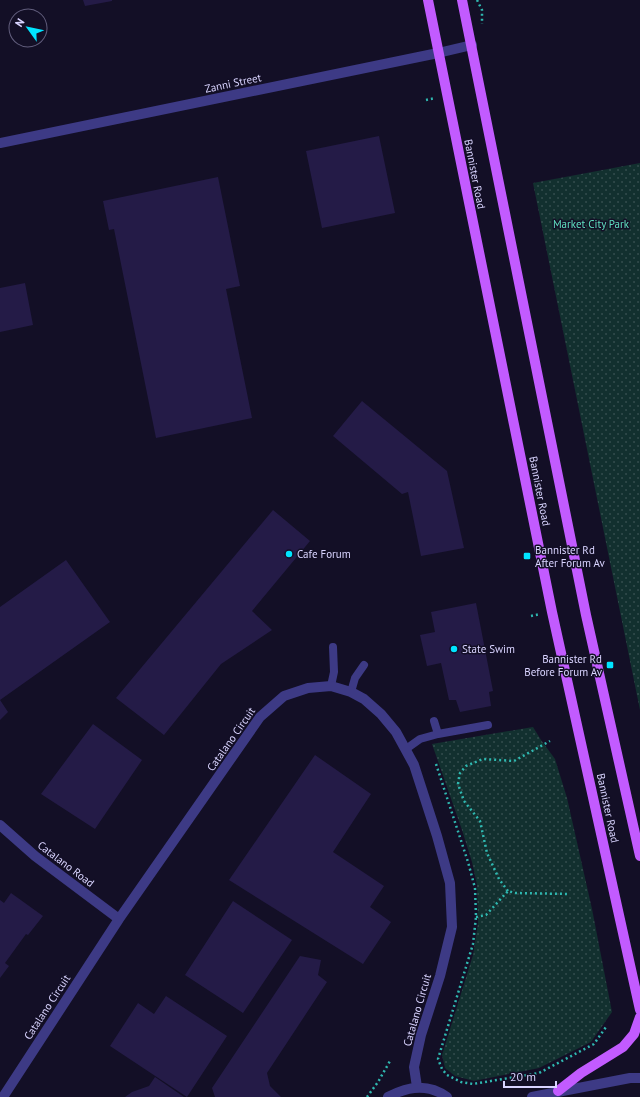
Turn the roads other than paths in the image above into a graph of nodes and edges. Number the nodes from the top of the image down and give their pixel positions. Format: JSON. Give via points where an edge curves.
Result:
{"nodes":[{"id":1,"x":428,"y":0,"type":"edge"},
{"id":2,"x":462,"y":0,"type":"edge"},
{"id":3,"x":472,"y":45,"type":"junction"},
{"id":4,"x":438,"y":53,"type":"junction"},
{"id":5,"x":0,"y":143,"type":"edge"},
{"id":6,"x":332,"y":647,"type":"dead end"},
{"id":7,"x":364,"y":665,"type":"dead end"},
{"id":8,"x":331,"y":686,"type":"junction"},
{"id":9,"x":351,"y":692,"type":"junction"},
{"id":10,"x":434,"y":721,"type":"dead end"},
{"id":11,"x":488,"y":724,"type":"dead end"},
{"id":12,"x":438,"y":734,"type":"junction"},
{"id":13,"x":406,"y":748,"type":"junction"},
{"id":14,"x":0,"y":824,"type":"edge"},
{"id":15,"x":640,"y":856,"type":"edge"},
{"id":16,"x":119,"y":919,"type":"junction"},
{"id":17,"x":640,"y":1010,"type":"edge"},
{"id":18,"x":640,"y":1017,"type":"edge"},
{"id":19,"x":640,"y":1078,"type":"edge"},
{"id":20,"x":417,"y":1087,"type":"junction"},
{"id":21,"x":558,"y":1091,"type":"junction"},
{"id":22,"x":3,"y":1097,"type":"edge"},
{"id":23,"x":388,"y":1097,"type":"edge"},
{"id":24,"x":447,"y":1097,"type":"edge"},
{"id":25,"x":532,"y":1097,"type":"edge"}],
"edges":[{"from":1,"to":4,"type":"main road","name":"Bannister Road"},
{"from":2,"to":3,"type":"main road","name":"Bannister Road"},
{"from":3,"to":4,"type":"street","name":"Zanni Street"},
{"from":3,"to":15,"type":"main road","name":"Bannister Road","via":[[586,615]]},
{"from":4,"to":5,"type":"street","name":"Zanni Street"},
{"from":4,"to":17,"type":"main road","name":"Bannister Road","via":[[552,612]]},
{"from":6,"to":8,"type":"lane","via":[[334,672]]},
{"from":7,"to":9,"type":"lane","via":[[355,678]]},
{"from":8,"to":9,"type":"street","name":"Catalano Circuit"},
{"from":8,"to":16,"type":"street","name":"Catalano Circuit","via":[[308,688],[284,696],[260,717]]},
{"from":9,"to":13,"type":"street","name":"Catalano Circuit","via":[[382,714]]},
{"from":10,"to":12,"type":"lane"},
{"from":11,"to":12,"type":"lane"},
{"from":12,"to":13,"type":"lane","via":[[420,739]]},
{"from":13,"to":20,"type":"street","name":"Catalano Circuit","via":[[414,765],[450,883],[452,927],[421,1035],[414,1067]]},
{"from":14,"to":16,"type":"street","name":"Catalano Road","via":[[35,856]]},
{"from":16,"to":22,"type":"street","name":"Catalano Circuit"},
{"from":18,"to":21,"type":"main road","via":[[634,1034],[623,1048],[581,1073]]},
{"from":19,"to":21,"type":"street"},
{"from":20,"to":23,"type":"street","via":[[401,1090]]},
{"from":20,"to":24,"type":"street","via":[[430,1089]]},
{"from":21,"to":25,"type":"street"}]}
